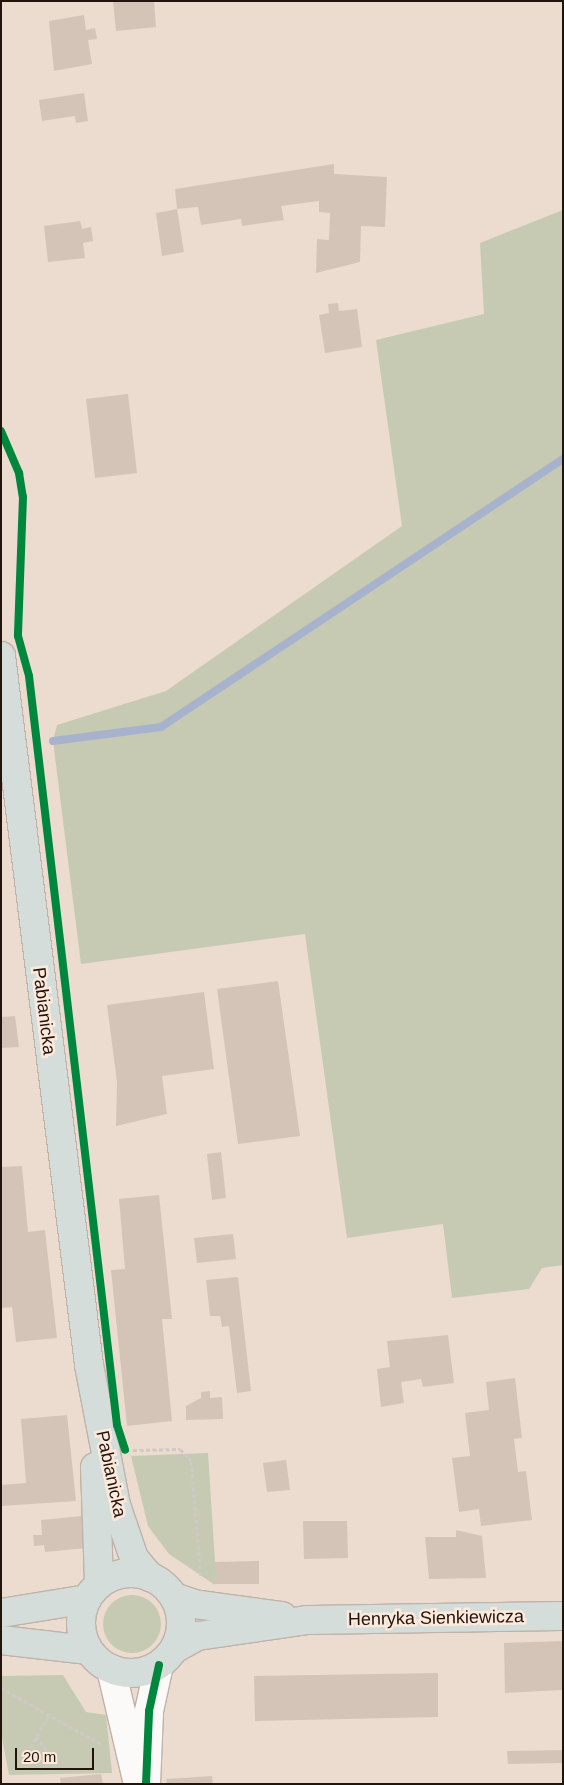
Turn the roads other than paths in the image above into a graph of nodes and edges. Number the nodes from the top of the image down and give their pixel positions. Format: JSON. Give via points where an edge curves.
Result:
{"nodes":[{"id":1,"x":1,"y":656,"type":"edge"},
{"id":2,"x":89,"y":1365,"type":"junction"},
{"id":3,"x":150,"y":1577,"type":"junction"},
{"id":4,"x":93,"y":1592,"type":"junction"},
{"id":5,"x":174,"y":1597,"type":"junction"},
{"id":6,"x":1,"y":1613,"type":"edge"},
{"id":7,"x":563,"y":1616,"type":"edge"},
{"id":8,"x":308,"y":1620,"type":"junction"},
{"id":9,"x":1,"y":1640,"type":"edge"},
{"id":10,"x":88,"y":1650,"type":"junction"},
{"id":11,"x":168,"y":1657,"type":"junction"},
{"id":12,"x":111,"y":1669,"type":"junction"},
{"id":13,"x":138,"y":1784,"type":"edge"},
{"id":14,"x":146,"y":1784,"type":"edge"}],
"edges":[{"from":1,"to":2,"type":"main road","name":"Pabianicka"},
{"from":2,"to":3,"type":"main road","name":"Pabianicka","via":[[116,1505],[134,1558]]},
{"from":2,"to":4,"type":"main road","name":"Pabianicka","via":[[101,1566]]},
{"from":3,"to":4,"type":"main road","via":[[115,1576]]},
{"from":3,"to":5,"type":"main road"},
{"from":4,"to":6,"type":"main road"},
{"from":4,"to":10,"type":"main road","via":[[81,1617]]},
{"from":5,"to":8,"type":"main road","name":"Henryka Sienkiewicza","via":[[194,1604]]},
{"from":5,"to":11,"type":"main road","via":[[181,1627]]},
{"from":7,"to":8,"type":"main road","name":"Henryka Sienkiewicza"},
{"from":8,"to":11,"type":"main road","name":"Henryka Sienkiewicza","via":[[198,1636]]},
{"from":9,"to":10,"type":"main road"},
{"from":10,"to":12,"type":"main road"},
{"from":11,"to":12,"type":"main road","via":[[140,1672]]},
{"from":11,"to":14,"type":"street","via":[[149,1710]]},
{"from":12,"to":13,"type":"street"}]}
